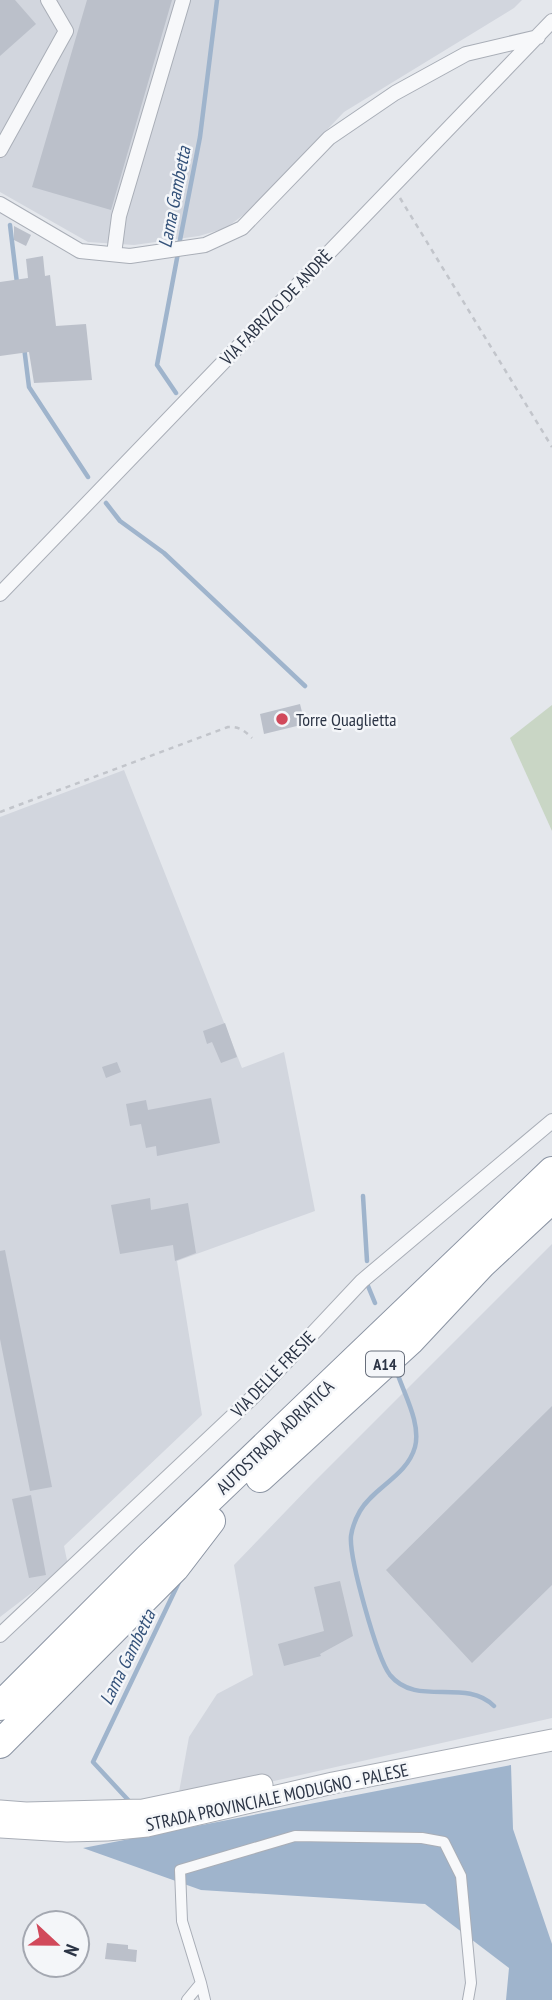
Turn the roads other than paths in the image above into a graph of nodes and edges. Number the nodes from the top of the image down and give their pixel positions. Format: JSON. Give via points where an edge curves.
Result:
{"nodes":[{"id":1,"x":48,"y":0,"type":"edge"},
{"id":2,"x":183,"y":0,"type":"edge"},
{"id":3,"x":552,"y":21,"type":"edge"},
{"id":4,"x":552,"y":31,"type":"edge"},
{"id":5,"x":537,"y":38,"type":"junction"},
{"id":6,"x":0,"y":150,"type":"edge"},
{"id":7,"x":0,"y":204,"type":"edge"},
{"id":8,"x":114,"y":254,"type":"junction"},
{"id":9,"x":0,"y":594,"type":"edge"},
{"id":10,"x":552,"y":1121,"type":"edge"},
{"id":11,"x":552,"y":1171,"type":"edge"},
{"id":12,"x":552,"y":1199,"type":"edge"},
{"id":13,"x":191,"y":1544,"type":"junction"},
{"id":14,"x":148,"y":1558,"type":"junction"},
{"id":15,"x":0,"y":1635,"type":"edge"},
{"id":16,"x":0,"y":1681,"type":"edge"},
{"id":17,"x":0,"y":1706,"type":"edge"},
{"id":18,"x":0,"y":1727,"type":"edge"},
{"id":19,"x":552,"y":1727,"type":"edge"},
{"id":20,"x":552,"y":1740,"type":"edge"},
{"id":21,"x":0,"y":1744,"type":"edge"},
{"id":22,"x":0,"y":1811,"type":"edge"},
{"id":23,"x":0,"y":1827,"type":"edge"},
{"id":24,"x":201,"y":1983,"type":"junction"},
{"id":25,"x":187,"y":2000,"type":"edge"},
{"id":26,"x":205,"y":2000,"type":"edge"},
{"id":27,"x":468,"y":2000,"type":"edge"}],
"edges":[{"from":1,"to":6,"type":"street","via":[[66,31]]},
{"from":2,"to":8,"type":"street","via":[[119,216]]},
{"from":3,"to":5,"type":"street","name":"VIA FABRIZIO DE ANDRÈ"},
{"from":4,"to":5,"type":"street"},
{"from":5,"to":8,"type":"street","via":[[466,54],[395,93],[329,138],[242,228],[205,245],[130,256]]},
{"from":5,"to":9,"type":"street","name":"VIA FABRIZIO DE ANDRÈ"},
{"from":7,"to":8,"type":"street","via":[[80,251]]},
{"from":10,"to":15,"type":"street","name":"VIA DELLE FRESIE","via":[[362,1281],[255,1395]]},
{"from":11,"to":14,"type":"highway","name":"AUTOSTRADA ADRIATICA","number":"A14"},
{"from":12,"to":13,"type":"highway","name":"AUTOSTRADA ADRIATICA","number":"A14","via":[[482,1264],[410,1341]]},
{"from":13,"to":18,"type":"highway","number":"A14"},
{"from":13,"to":21,"type":"highway","number":"A14","via":[[175,1568]]},
{"from":14,"to":16,"type":"highway","number":"A14"},
{"from":14,"to":17,"type":"highway","name":"AUTOSTRADA ADRIATICA","number":"A14"},
{"from":19,"to":22,"type":"main road","name":"STRADA PROVINCIALE MODUGNO - PALESE","via":[[143,1810]]},
{"from":20,"to":23,"type":"main road","name":"STRADA PROVINCIALE MODUGNO - PALESE","via":[[333,1783],[153,1825],[80,1830]]},
{"from":24,"to":25,"type":"street"},
{"from":24,"to":26,"type":"street"},
{"from":24,"to":27,"type":"street","via":[[182,1921],[180,1870],[295,1836],[422,1838],[444,1842],[461,1876],[471,1983]]}]}
